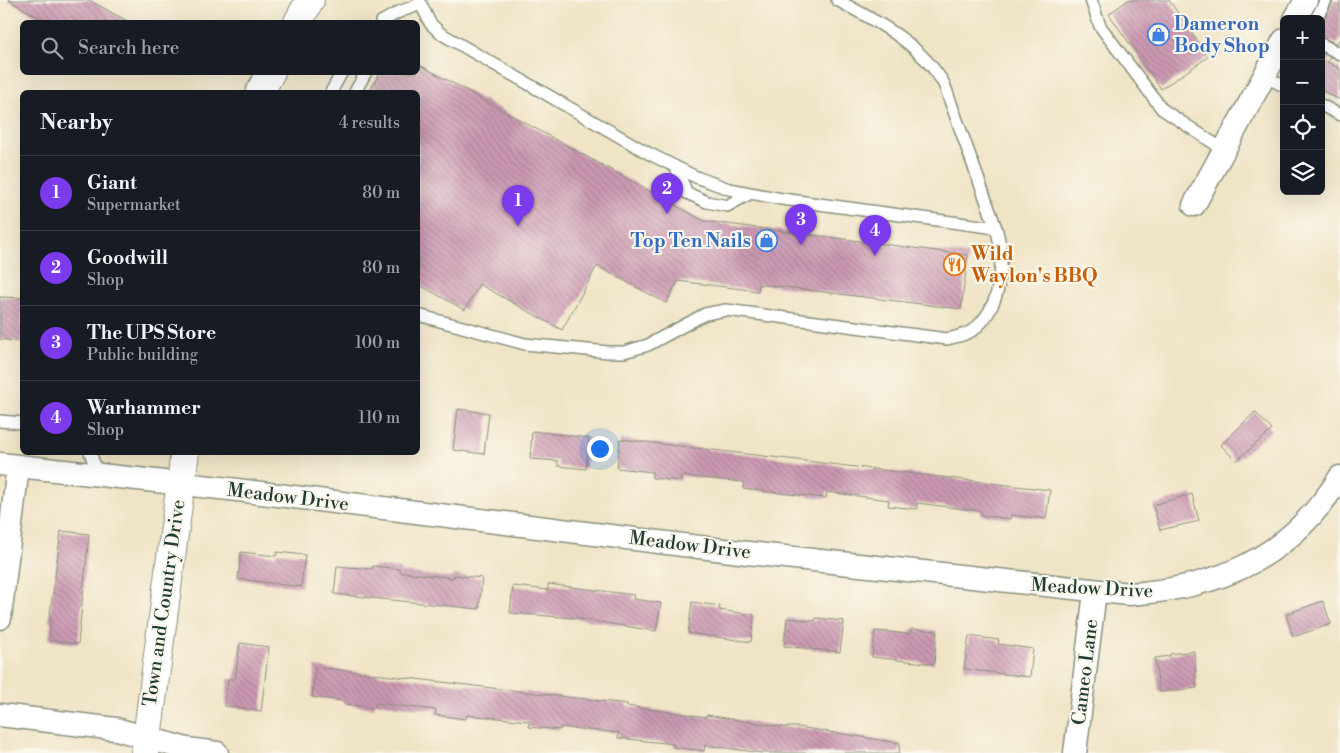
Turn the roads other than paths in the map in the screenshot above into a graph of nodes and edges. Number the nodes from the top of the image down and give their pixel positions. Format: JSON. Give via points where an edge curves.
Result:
{"nodes":[{"id":1,"x":310,"y":0,"type":"edge"},
{"id":2,"x":837,"y":0,"type":"edge"},
{"id":3,"x":1091,"y":0,"type":"edge"},
{"id":4,"x":1306,"y":0,"type":"edge"},
{"id":5,"x":1326,"y":0,"type":"edge"},
{"id":6,"x":420,"y":2,"type":"edge"},
{"id":7,"x":1298,"y":15,"type":"edge"},
{"id":8,"x":1318,"y":15,"type":"edge"},
{"id":9,"x":396,"y":17,"type":"edge"},
{"id":10,"x":299,"y":20,"type":"edge"},
{"id":11,"x":1325,"y":46,"type":"edge"},
{"id":12,"x":1340,"y":54,"type":"edge"},
{"id":13,"x":1280,"y":56,"type":"edge"},
{"id":14,"x":269,"y":75,"type":"edge"},
{"id":15,"x":340,"y":75,"type":"edge"},
{"id":16,"x":364,"y":75,"type":"edge"},
{"id":17,"x":1274,"y":81,"type":"edge"},
{"id":18,"x":261,"y":90,"type":"edge"},
{"id":19,"x":332,"y":90,"type":"edge"},
{"id":20,"x":356,"y":90,"type":"edge"},
{"id":21,"x":1325,"y":107,"type":"edge"},
{"id":22,"x":1340,"y":115,"type":"edge"},
{"id":23,"x":1224,"y":150,"type":"junction"},
{"id":24,"x":676,"y":168,"type":"junction"},
{"id":25,"x":749,"y":194,"type":"junction"},
{"id":26,"x":1194,"y":205,"type":"dead end"},
{"id":27,"x":996,"y":228,"type":"junction"},
{"id":28,"x":420,"y":316,"type":"edge"},
{"id":29,"x":0,"y":421,"type":"edge"},
{"id":30,"x":20,"y":423,"type":"edge"},
{"id":31,"x":91,"y":455,"type":"edge"},
{"id":32,"x":185,"y":455,"type":"edge"},
{"id":33,"x":9,"y":465,"type":"edge"},
{"id":34,"x":98,"y":475,"type":"junction"},
{"id":35,"x":1340,"y":477,"type":"edge"},
{"id":36,"x":181,"y":484,"type":"junction"},
{"id":37,"x":1095,"y":592,"type":"junction"},
{"id":38,"x":0,"y":618,"type":"edge"},
{"id":39,"x":0,"y":715,"type":"edge"},
{"id":40,"x":146,"y":745,"type":"edge"},
{"id":41,"x":217,"y":753,"type":"edge"},
{"id":42,"x":1075,"y":753,"type":"edge"}],
"edges":[{"from":1,"to":10,"type":"street"},
{"from":2,"to":27,"type":"lane","via":[[896,34],[938,73],[962,129]]},
{"from":3,"to":23,"type":"lane","via":[[1100,26],[1162,109]]},
{"from":4,"to":7,"type":"street"},
{"from":5,"to":8,"type":"lane"},
{"from":6,"to":9,"type":"lane"},
{"from":6,"to":24,"type":"lane","via":[[430,23],[440,33]]},
{"from":11,"to":12,"type":"lane"},
{"from":13,"to":17,"type":"street"},
{"from":14,"to":18,"type":"street"},
{"from":15,"to":19,"type":"lane"},
{"from":16,"to":20,"type":"lane"},
{"from":17,"to":23,"type":"street"},
{"from":21,"to":22,"type":"lane"},
{"from":23,"to":26,"type":"street"},
{"from":24,"to":25,"type":"lane"},
{"from":24,"to":25,"type":"lane","via":[[687,193],[706,202],[727,206]]},
{"from":25,"to":27,"type":"lane"},
{"from":27,"to":28,"type":"lane","via":[[1001,247],[999,280],[991,309],[972,331],[948,338],[726,310],[705,314],[648,345],[624,352],[608,352],[525,344]]},
{"from":29,"to":30,"type":"lane"},
{"from":31,"to":34,"type":"lane"},
{"from":32,"to":36,"type":"street","name":"Town and Country Drive"},
{"from":33,"to":34,"type":"street","name":"Meadow Drive"},
{"from":33,"to":38,"type":"street"},
{"from":34,"to":36,"type":"street","name":"Meadow Drive"},
{"from":35,"to":37,"type":"street","name":"Meadow Drive","via":[[1312,514],[1285,540],[1255,562],[1224,577],[1164,592]]},
{"from":36,"to":37,"type":"street","name":"Meadow Drive"},
{"from":36,"to":40,"type":"street","name":"Town and Country Drive"},
{"from":37,"to":42,"type":"street","name":"Cameo Lane"},
{"from":39,"to":40,"type":"street","via":[[116,729]]},
{"from":40,"to":41,"type":"street"}]}
